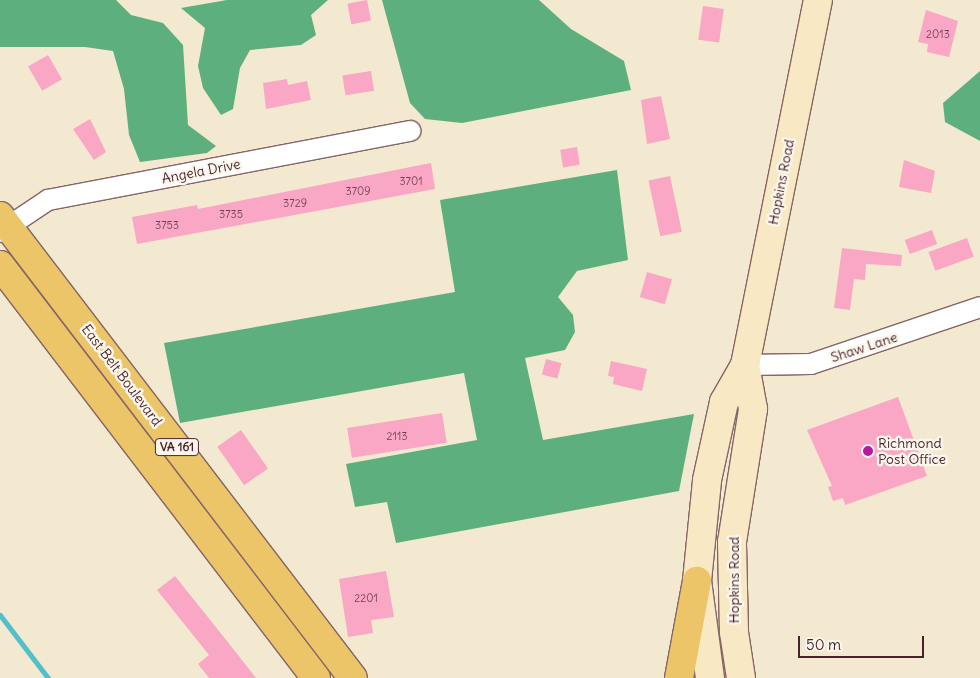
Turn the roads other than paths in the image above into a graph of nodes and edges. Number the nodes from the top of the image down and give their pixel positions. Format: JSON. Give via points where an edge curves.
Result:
{"nodes":[{"id":1,"x":818,"y":0,"type":"edge"},
{"id":2,"x":411,"y":131,"type":"dead end"},
{"id":3,"x":3,"y":224,"type":"edge"},
{"id":4,"x":0,"y":265,"type":"edge"},
{"id":5,"x":980,"y":307,"type":"edge"},
{"id":6,"x":745,"y":365,"type":"junction"},
{"id":7,"x":697,"y":581,"type":"junction"},
{"id":8,"x":316,"y":678,"type":"edge"},
{"id":9,"x":354,"y":678,"type":"edge"},
{"id":10,"x":678,"y":678,"type":"edge"},
{"id":11,"x":710,"y":678,"type":"edge"},
{"id":12,"x":741,"y":678,"type":"edge"}],
"edges":[{"from":1,"to":6,"type":"main road","name":"Hopkins Road"},
{"from":2,"to":3,"type":"street","name":"Angela Drive","via":[[48,200]]},
{"from":3,"to":9,"type":"main road","name":"East Belt Boulevard","number":"VA 161"},
{"from":4,"to":8,"type":"main road","number":"VA 161"},
{"from":5,"to":6,"type":"street","name":"Shaw Lane","via":[[811,364]]},
{"from":6,"to":7,"type":"main road","name":"Hopkins Road","via":[[724,402],[707,480]]},
{"from":6,"to":12,"type":"main road","name":"Hopkins Road","via":[[753,409],[732,542],[734,632]]},
{"from":7,"to":10,"type":"main road"},
{"from":7,"to":11,"type":"main road","name":"Hopkins Road"}]}
